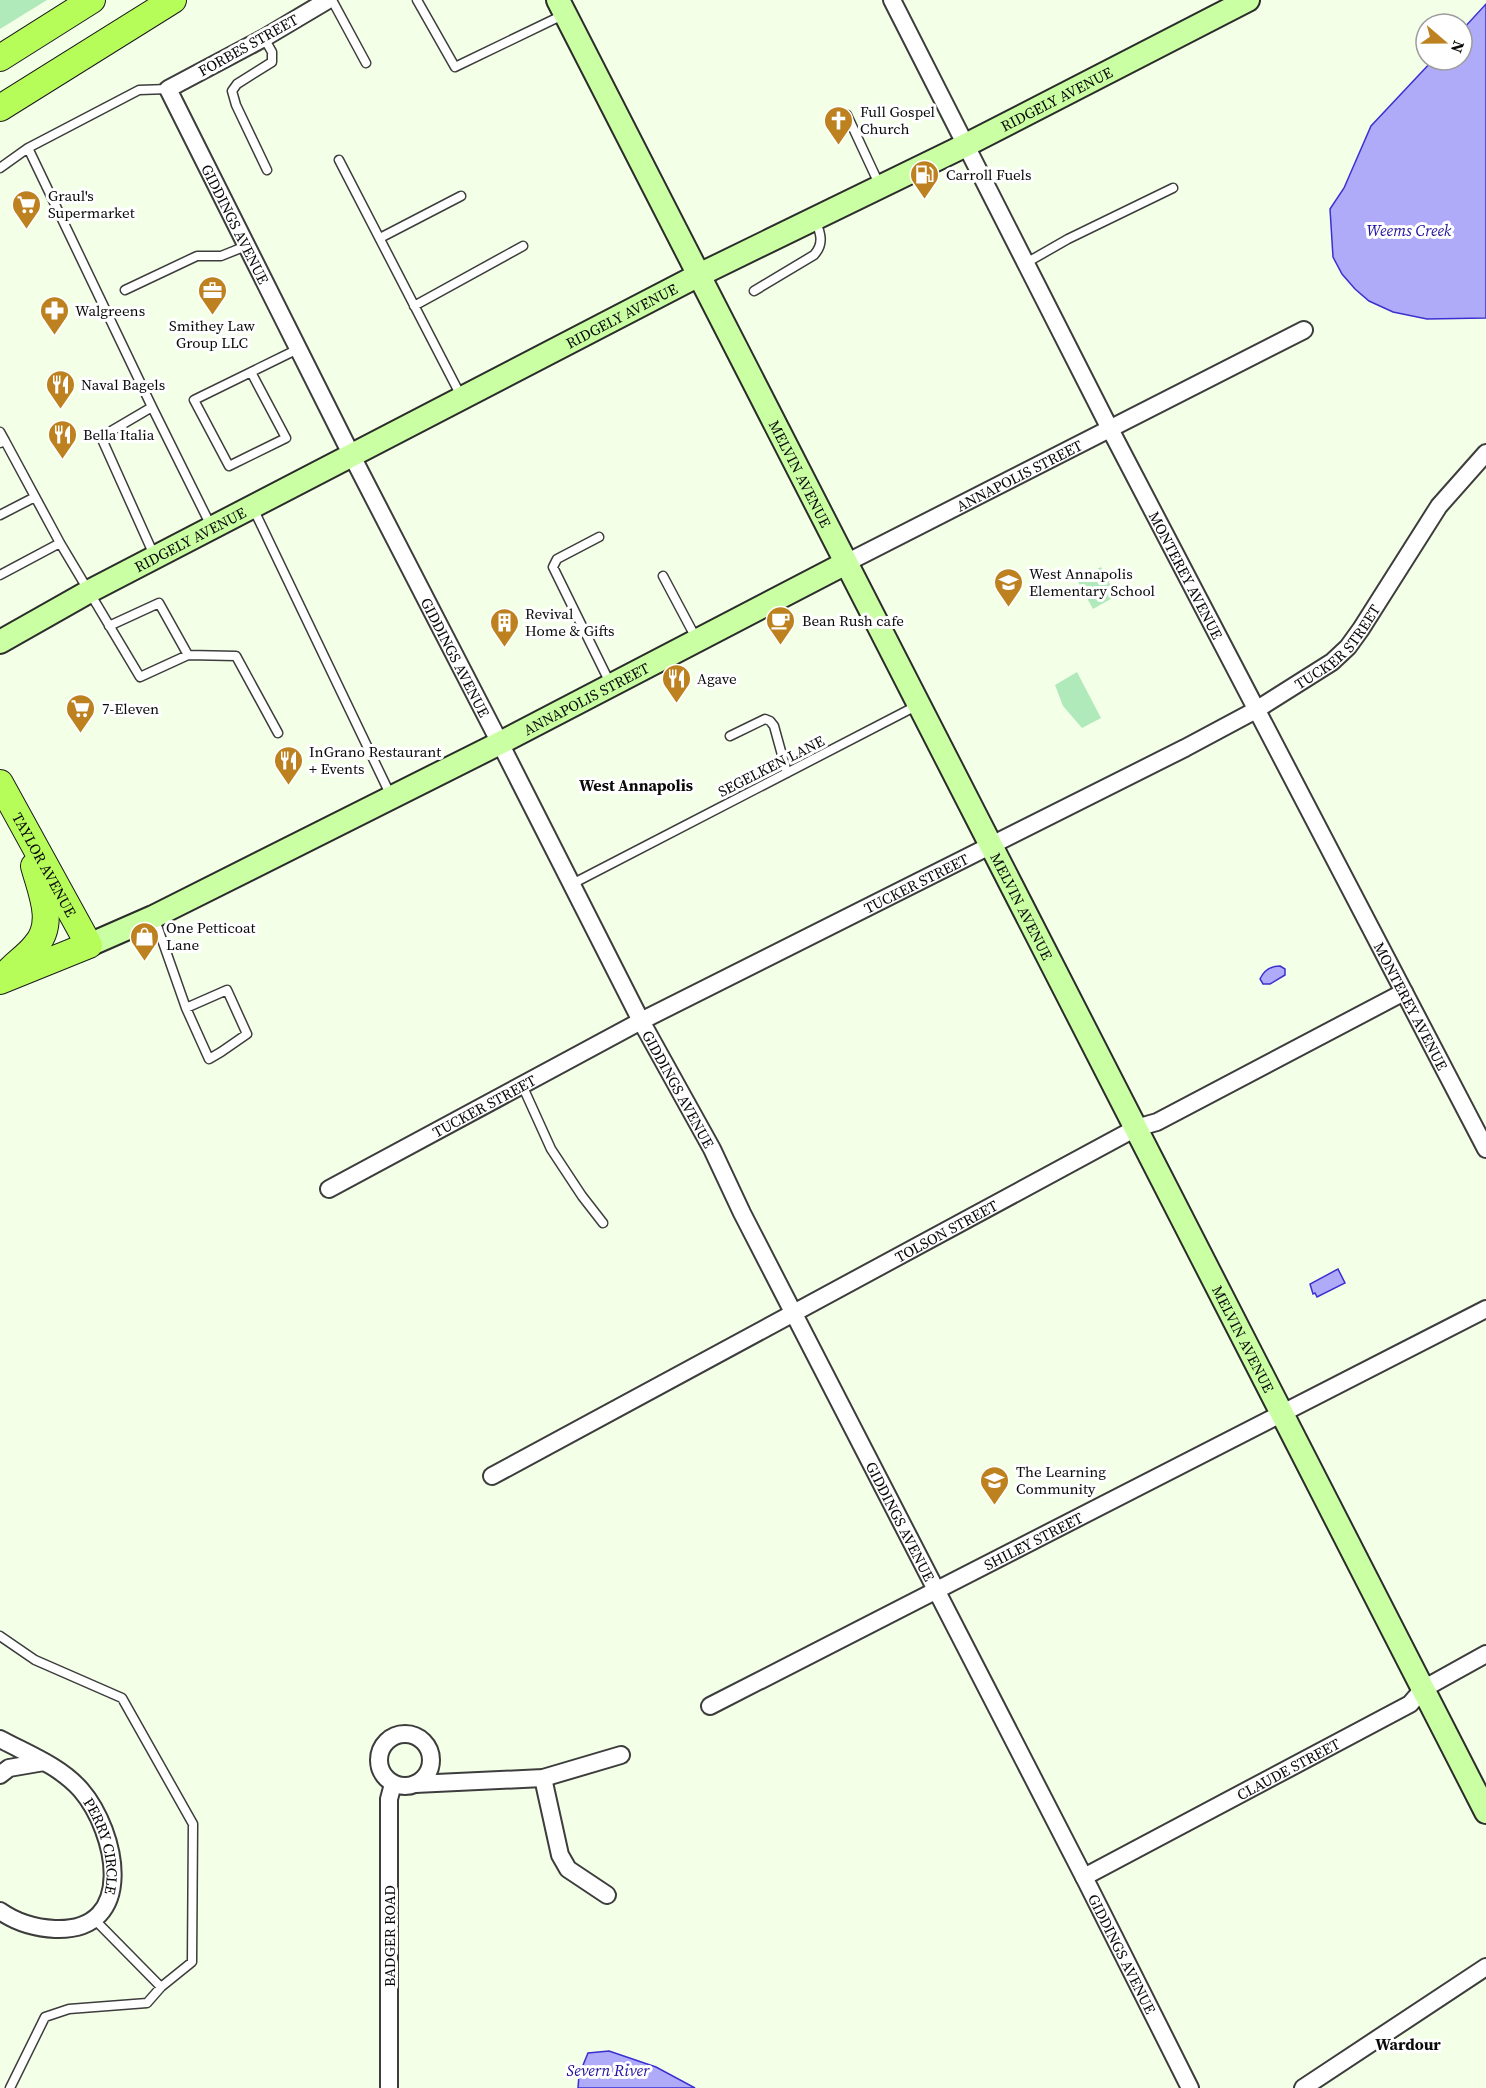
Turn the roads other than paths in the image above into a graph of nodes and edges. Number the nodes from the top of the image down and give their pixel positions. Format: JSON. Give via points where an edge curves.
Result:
{"nodes":[{"id":1,"x":92,"y":0,"type":"edge"},
{"id":2,"x":173,"y":0,"type":"edge"},
{"id":3,"x":330,"y":0,"type":"edge"},
{"id":4,"x":417,"y":0,"type":"edge"},
{"id":5,"x":892,"y":0,"type":"edge"},
{"id":6,"x":1248,"y":0,"type":"edge"},
{"id":7,"x":561,"y":7,"type":"edge"},
{"id":8,"x":264,"y":38,"type":"junction"},
{"id":9,"x":0,"y":58,"type":"edge"},
{"id":10,"x":366,"y":63,"type":"dead end"},
{"id":11,"x":168,"y":89,"type":"junction"},
{"id":12,"x":0,"y":108,"type":"edge"},
{"id":13,"x":847,"y":115,"type":"dead end"},
{"id":14,"x":966,"y":145,"type":"junction"},
{"id":15,"x":28,"y":148,"type":"junction"},
{"id":16,"x":339,"y":160,"type":"dead end"},
{"id":17,"x":0,"y":168,"type":"edge"},
{"id":18,"x":267,"y":170,"type":"dead end"},
{"id":19,"x":880,"y":186,"type":"junction"},
{"id":20,"x":1173,"y":188,"type":"dead end"},
{"id":21,"x":461,"y":196,"type":"dead end"},
{"id":22,"x":814,"y":218,"type":"junction"},
{"id":23,"x":380,"y":238,"type":"junction"},
{"id":24,"x":246,"y":246,"type":"junction"},
{"id":25,"x":523,"y":246,"type":"dead end"},
{"id":26,"x":1026,"y":264,"type":"junction"},
{"id":27,"x":699,"y":274,"type":"junction"},
{"id":28,"x":125,"y":290,"type":"dead end"},
{"id":29,"x":754,"y":291,"type":"dead end"},
{"id":30,"x":414,"y":306,"type":"junction"},
{"id":31,"x":1304,"y":330,"type":"dead end"},
{"id":32,"x":298,"y":349,"type":"junction"},
{"id":33,"x":251,"y":372,"type":"junction"},
{"id":34,"x":462,"y":399,"type":"junction"},
{"id":35,"x":152,"y":407,"type":"junction"},
{"id":36,"x":1110,"y":429,"type":"junction"},
{"id":37,"x":0,"y":432,"type":"edge"},
{"id":38,"x":2,"y":442,"type":"edge"},
{"id":39,"x":1486,"y":453,"type":"edge"},
{"id":40,"x":352,"y":456,"type":"junction"},
{"id":41,"x":34,"y":497,"type":"junction"},
{"id":42,"x":253,"y":507,"type":"junction"},
{"id":43,"x":0,"y":515,"type":"edge"},
{"id":44,"x":213,"y":528,"type":"junction"},
{"id":45,"x":599,"y":537,"type":"dead end"},
{"id":46,"x":60,"y":543,"type":"junction"},
{"id":47,"x":155,"y":558,"type":"junction"},
{"id":48,"x":846,"y":563,"type":"junction"},
{"id":49,"x":0,"y":575,"type":"edge"},
{"id":50,"x":663,"y":576,"type":"dead end"},
{"id":51,"x":90,"y":591,"type":"junction"},
{"id":52,"x":109,"y":626,"type":"junction"},
{"id":53,"x":697,"y":641,"type":"junction"},
{"id":54,"x":0,"y":642,"type":"edge"},
{"id":55,"x":188,"y":655,"type":"junction"},
{"id":56,"x":611,"y":685,"type":"junction"},
{"id":57,"x":919,"y":705,"type":"junction"},
{"id":58,"x":1256,"y":710,"type":"junction"},
{"id":59,"x":278,"y":733,"type":"dead end"},
{"id":60,"x":730,"y":736,"type":"dead end"},
{"id":61,"x":500,"y":743,"type":"junction"},
{"id":62,"x":787,"y":773,"type":"junction"},
{"id":63,"x":0,"y":783,"type":"edge"},
{"id":64,"x":391,"y":796,"type":"junction"},
{"id":65,"x":23,"y":825,"type":"junction"},
{"id":66,"x":991,"y":846,"type":"junction"},
{"id":67,"x":572,"y":884,"type":"junction"},
{"id":68,"x":153,"y":917,"type":"junction"},
{"id":69,"x":89,"y":945,"type":"junction"},
{"id":70,"x":0,"y":981,"type":"edge"},
{"id":71,"x":1404,"y":992,"type":"junction"},
{"id":72,"x":186,"y":1008,"type":"junction"},
{"id":73,"x":641,"y":1022,"type":"junction"},
{"id":74,"x":522,"y":1085,"type":"junction"},
{"id":75,"x":1136,"y":1128,"type":"junction"},
{"id":76,"x":1486,"y":1149,"type":"edge"},
{"id":77,"x":329,"y":1189,"type":"dead end"},
{"id":78,"x":603,"y":1223,"type":"dead end"},
{"id":79,"x":1486,"y":1309,"type":"edge"},
{"id":80,"x":793,"y":1313,"type":"junction"},
{"id":81,"x":1282,"y":1413,"type":"junction"},
{"id":82,"x":492,"y":1476,"type":"dead end"},
{"id":83,"x":935,"y":1590,"type":"junction"},
{"id":84,"x":0,"y":1636,"type":"edge"},
{"id":85,"x":1486,"y":1654,"type":"edge"},
{"id":86,"x":1423,"y":1689,"type":"junction"},
{"id":87,"x":710,"y":1706,"type":"dead end"},
{"id":88,"x":0,"y":1740,"type":"edge"},
{"id":89,"x":621,"y":1755,"type":"dead end"},
{"id":90,"x":44,"y":1762,"type":"junction"},
{"id":91,"x":0,"y":1775,"type":"edge"},
{"id":92,"x":543,"y":1778,"type":"junction"},
{"id":93,"x":393,"y":1784,"type":"junction"},
{"id":94,"x":415,"y":1784,"type":"junction"},
{"id":95,"x":1486,"y":1812,"type":"edge"},
{"id":96,"x":1084,"y":1877,"type":"junction"},
{"id":97,"x":607,"y":1895,"type":"dead end"},
{"id":98,"x":0,"y":1911,"type":"edge"},
{"id":99,"x":95,"y":1920,"type":"junction"},
{"id":100,"x":1486,"y":1967,"type":"edge"},
{"id":101,"x":161,"y":1987,"type":"junction"},
{"id":102,"x":10,"y":2088,"type":"edge"},
{"id":103,"x":389,"y":2088,"type":"edge"},
{"id":104,"x":1190,"y":2088,"type":"edge"},
{"id":105,"x":1303,"y":2088,"type":"edge"}],
"edges":[{"from":1,"to":9,"type":"main road"},
{"from":2,"to":12,"type":"main road"},
{"from":3,"to":8,"type":"street","name":"FORBES STREET"},
{"from":3,"to":10,"type":"lane"},
{"from":4,"to":7,"type":"lane","via":[[455,67]]},
{"from":5,"to":14,"type":"street","name":"MONTEREY AVENUE"},
{"from":6,"to":14,"type":"street","name":"RIDGELY AVENUE"},
{"from":7,"to":27,"type":"street","name":"MELVIN AVENUE"},
{"from":8,"to":11,"type":"street","name":"FORBES STREET"},
{"from":8,"to":18,"type":"lane","via":[[272,52],[272,62],[231,91]]},
{"from":11,"to":15,"type":"lane","via":[[139,90]]},
{"from":11,"to":24,"type":"street","name":"GIDDINGS AVENUE"},
{"from":13,"to":19,"type":"lane"},
{"from":14,"to":19,"type":"street","name":"RIDGELY AVENUE"},
{"from":14,"to":26,"type":"street","name":"MONTEREY AVENUE"},
{"from":15,"to":17,"type":"lane"},
{"from":15,"to":35,"type":"lane"},
{"from":16,"to":23,"type":"lane"},
{"from":19,"to":22,"type":"street","name":"RIDGELY AVENUE"},
{"from":20,"to":26,"type":"lane"},
{"from":21,"to":23,"type":"lane"},
{"from":22,"to":27,"type":"street","name":"RIDGELY AVENUE"},
{"from":22,"to":29,"type":"lane","via":[[821,237],[819,250]]},
{"from":23,"to":30,"type":"lane"},
{"from":24,"to":28,"type":"lane","via":[[221,256],[196,256]]},
{"from":24,"to":32,"type":"street","name":"GIDDINGS AVENUE"},
{"from":25,"to":30,"type":"lane"},
{"from":26,"to":36,"type":"street","name":"MONTEREY AVENUE"},
{"from":27,"to":34,"type":"street","name":"RIDGELY AVENUE"},
{"from":27,"to":48,"type":"street","name":"MELVIN AVENUE"},
{"from":30,"to":34,"type":"lane"},
{"from":31,"to":36,"type":"street","name":"ANNAPOLIS STREET"},
{"from":32,"to":33,"type":"lane"},
{"from":32,"to":40,"type":"street","name":"GIDDINGS AVENUE"},
{"from":33,"to":33,"type":"lane","via":[[194,400],[229,466],[286,438]]},
{"from":34,"to":40,"type":"street","name":"RIDGELY AVENUE"},
{"from":35,"to":44,"type":"lane"},
{"from":35,"to":47,"type":"lane","via":[[101,437]]},
{"from":36,"to":48,"type":"street","name":"ANNAPOLIS STREET"},
{"from":36,"to":58,"type":"street","name":"MONTEREY AVENUE"},
{"from":37,"to":38,"type":"lane"},
{"from":38,"to":41,"type":"lane"},
{"from":39,"to":58,"type":"street","name":"TUCKER STREET","via":[[1439,506],[1348,647],[1332,662]]},
{"from":40,"to":42,"type":"street","name":"RIDGELY AVENUE"},
{"from":40,"to":61,"type":"street","name":"GIDDINGS AVENUE"},
{"from":41,"to":43,"type":"lane"},
{"from":41,"to":46,"type":"lane"},
{"from":42,"to":44,"type":"street","name":"RIDGELY AVENUE"},
{"from":42,"to":64,"type":"lane"},
{"from":44,"to":47,"type":"street","name":"RIDGELY AVENUE"},
{"from":45,"to":56,"type":"lane","via":[[557,559],[553,567]]},
{"from":46,"to":49,"type":"lane"},
{"from":46,"to":51,"type":"lane"},
{"from":47,"to":51,"type":"street","name":"RIDGELY AVENUE"},
{"from":48,"to":53,"type":"street","name":"ANNAPOLIS STREET"},
{"from":48,"to":57,"type":"street","name":"MELVIN AVENUE"},
{"from":50,"to":53,"type":"lane"},
{"from":51,"to":52,"type":"lane"},
{"from":51,"to":54,"type":"street","name":"RIDGELY AVENUE"},
{"from":52,"to":55,"type":"lane","via":[[140,677]]},
{"from":52,"to":55,"type":"lane","via":[[159,603]]},
{"from":53,"to":56,"type":"street","name":"ANNAPOLIS STREET"},
{"from":55,"to":59,"type":"lane","via":[[236,656]]},
{"from":56,"to":61,"type":"street","name":"ANNAPOLIS STREET"},
{"from":57,"to":62,"type":"lane","name":"SEGELKEN LANE"},
{"from":57,"to":66,"type":"street","name":"MELVIN AVENUE"},
{"from":58,"to":66,"type":"street","name":"TUCKER STREET"},
{"from":58,"to":71,"type":"street","name":"MONTEREY AVENUE"},
{"from":60,"to":62,"type":"lane","via":[[765,719],[770,721]]},
{"from":61,"to":64,"type":"street","name":"ANNAPOLIS STREET"},
{"from":61,"to":67,"type":"street","name":"GIDDINGS AVENUE"},
{"from":62,"to":67,"type":"lane","name":"SEGELKEN LANE"},
{"from":63,"to":65,"type":"main road","name":"TAYLOR AVENUE"},
{"from":64,"to":68,"type":"street","name":"ANNAPOLIS STREET"},
{"from":65,"to":69,"type":"main road","name":"TAYLOR AVENUE"},
{"from":65,"to":70,"type":"main road","via":[[46,920],[36,946]]},
{"from":66,"to":73,"type":"street","name":"TUCKER STREET"},
{"from":66,"to":75,"type":"street","name":"MELVIN AVENUE"},
{"from":67,"to":73,"type":"street","name":"GIDDINGS AVENUE"},
{"from":68,"to":69,"type":"street","name":"ANNAPOLIS STREET"},
{"from":68,"to":72,"type":"lane"},
{"from":69,"to":70,"type":"main road"},
{"from":71,"to":75,"type":"street","name":"TOLSON STREET","via":[[1157,1122]]},
{"from":71,"to":76,"type":"street","name":"MONTEREY AVENUE"},
{"from":72,"to":72,"type":"lane","via":[[227,990],[247,1034],[209,1059]]},
{"from":73,"to":74,"type":"street","name":"TUCKER STREET"},
{"from":73,"to":80,"type":"street","name":"GIDDINGS AVENUE","via":[[712,1149]]},
{"from":74,"to":77,"type":"street","name":"TUCKER STREET"},
{"from":74,"to":78,"type":"lane","via":[[551,1149]]},
{"from":75,"to":80,"type":"street","name":"TOLSON STREET"},
{"from":75,"to":81,"type":"street","name":"MELVIN AVENUE"},
{"from":79,"to":81,"type":"street","name":"SHILEY STREET"},
{"from":80,"to":82,"type":"street","name":"TOLSON STREET"},
{"from":80,"to":83,"type":"street","name":"GIDDINGS AVENUE"},
{"from":81,"to":83,"type":"street","name":"SHILEY STREET"},
{"from":81,"to":86,"type":"street","name":"MELVIN AVENUE"},
{"from":83,"to":87,"type":"street","name":"SHILEY STREET"},
{"from":83,"to":96,"type":"street","name":"GIDDINGS AVENUE"},
{"from":84,"to":101,"type":"lane","via":[[35,1660],[122,1698],[193,1824],[192,1962]]},
{"from":85,"to":86,"type":"street","name":"CLAUDE STREET"},
{"from":86,"to":95,"type":"street","name":"MELVIN AVENUE"},
{"from":86,"to":96,"type":"street","name":"CLAUDE STREET","via":[[1410,1704]]},
{"from":88,"to":90,"type":"street","name":"PERRY CIRCLE"},
{"from":89,"to":92,"type":"street"},
{"from":90,"to":91,"type":"street","via":[[9,1768]]},
{"from":90,"to":99,"type":"street","name":"PERRY CIRCLE","via":[[80,1789],[98,1814],[111,1850],[113,1888]]},
{"from":92,"to":94,"type":"street"},
{"from":92,"to":97,"type":"street","via":[[560,1855],[568,1869]]},
{"from":93,"to":94,"type":"street"},
{"from":93,"to":94,"type":"street","via":[[380,1769],[381,1748],[387,1740],[407,1733],[425,1742],[432,1762],[423,1780]]},
{"from":93,"to":103,"type":"street","name":"BADGER ROAD","via":[[389,1799]]},
{"from":96,"to":104,"type":"street","name":"GIDDINGS AVENUE"},
{"from":98,"to":99,"type":"street","name":"PERRY CIRCLE","via":[[14,1922],[42,1929],[67,1929]]},
{"from":99,"to":101,"type":"lane"},
{"from":100,"to":105,"type":"street"},
{"from":101,"to":102,"type":"lane","via":[[147,2003],[69,2009],[45,2017]]}]}
